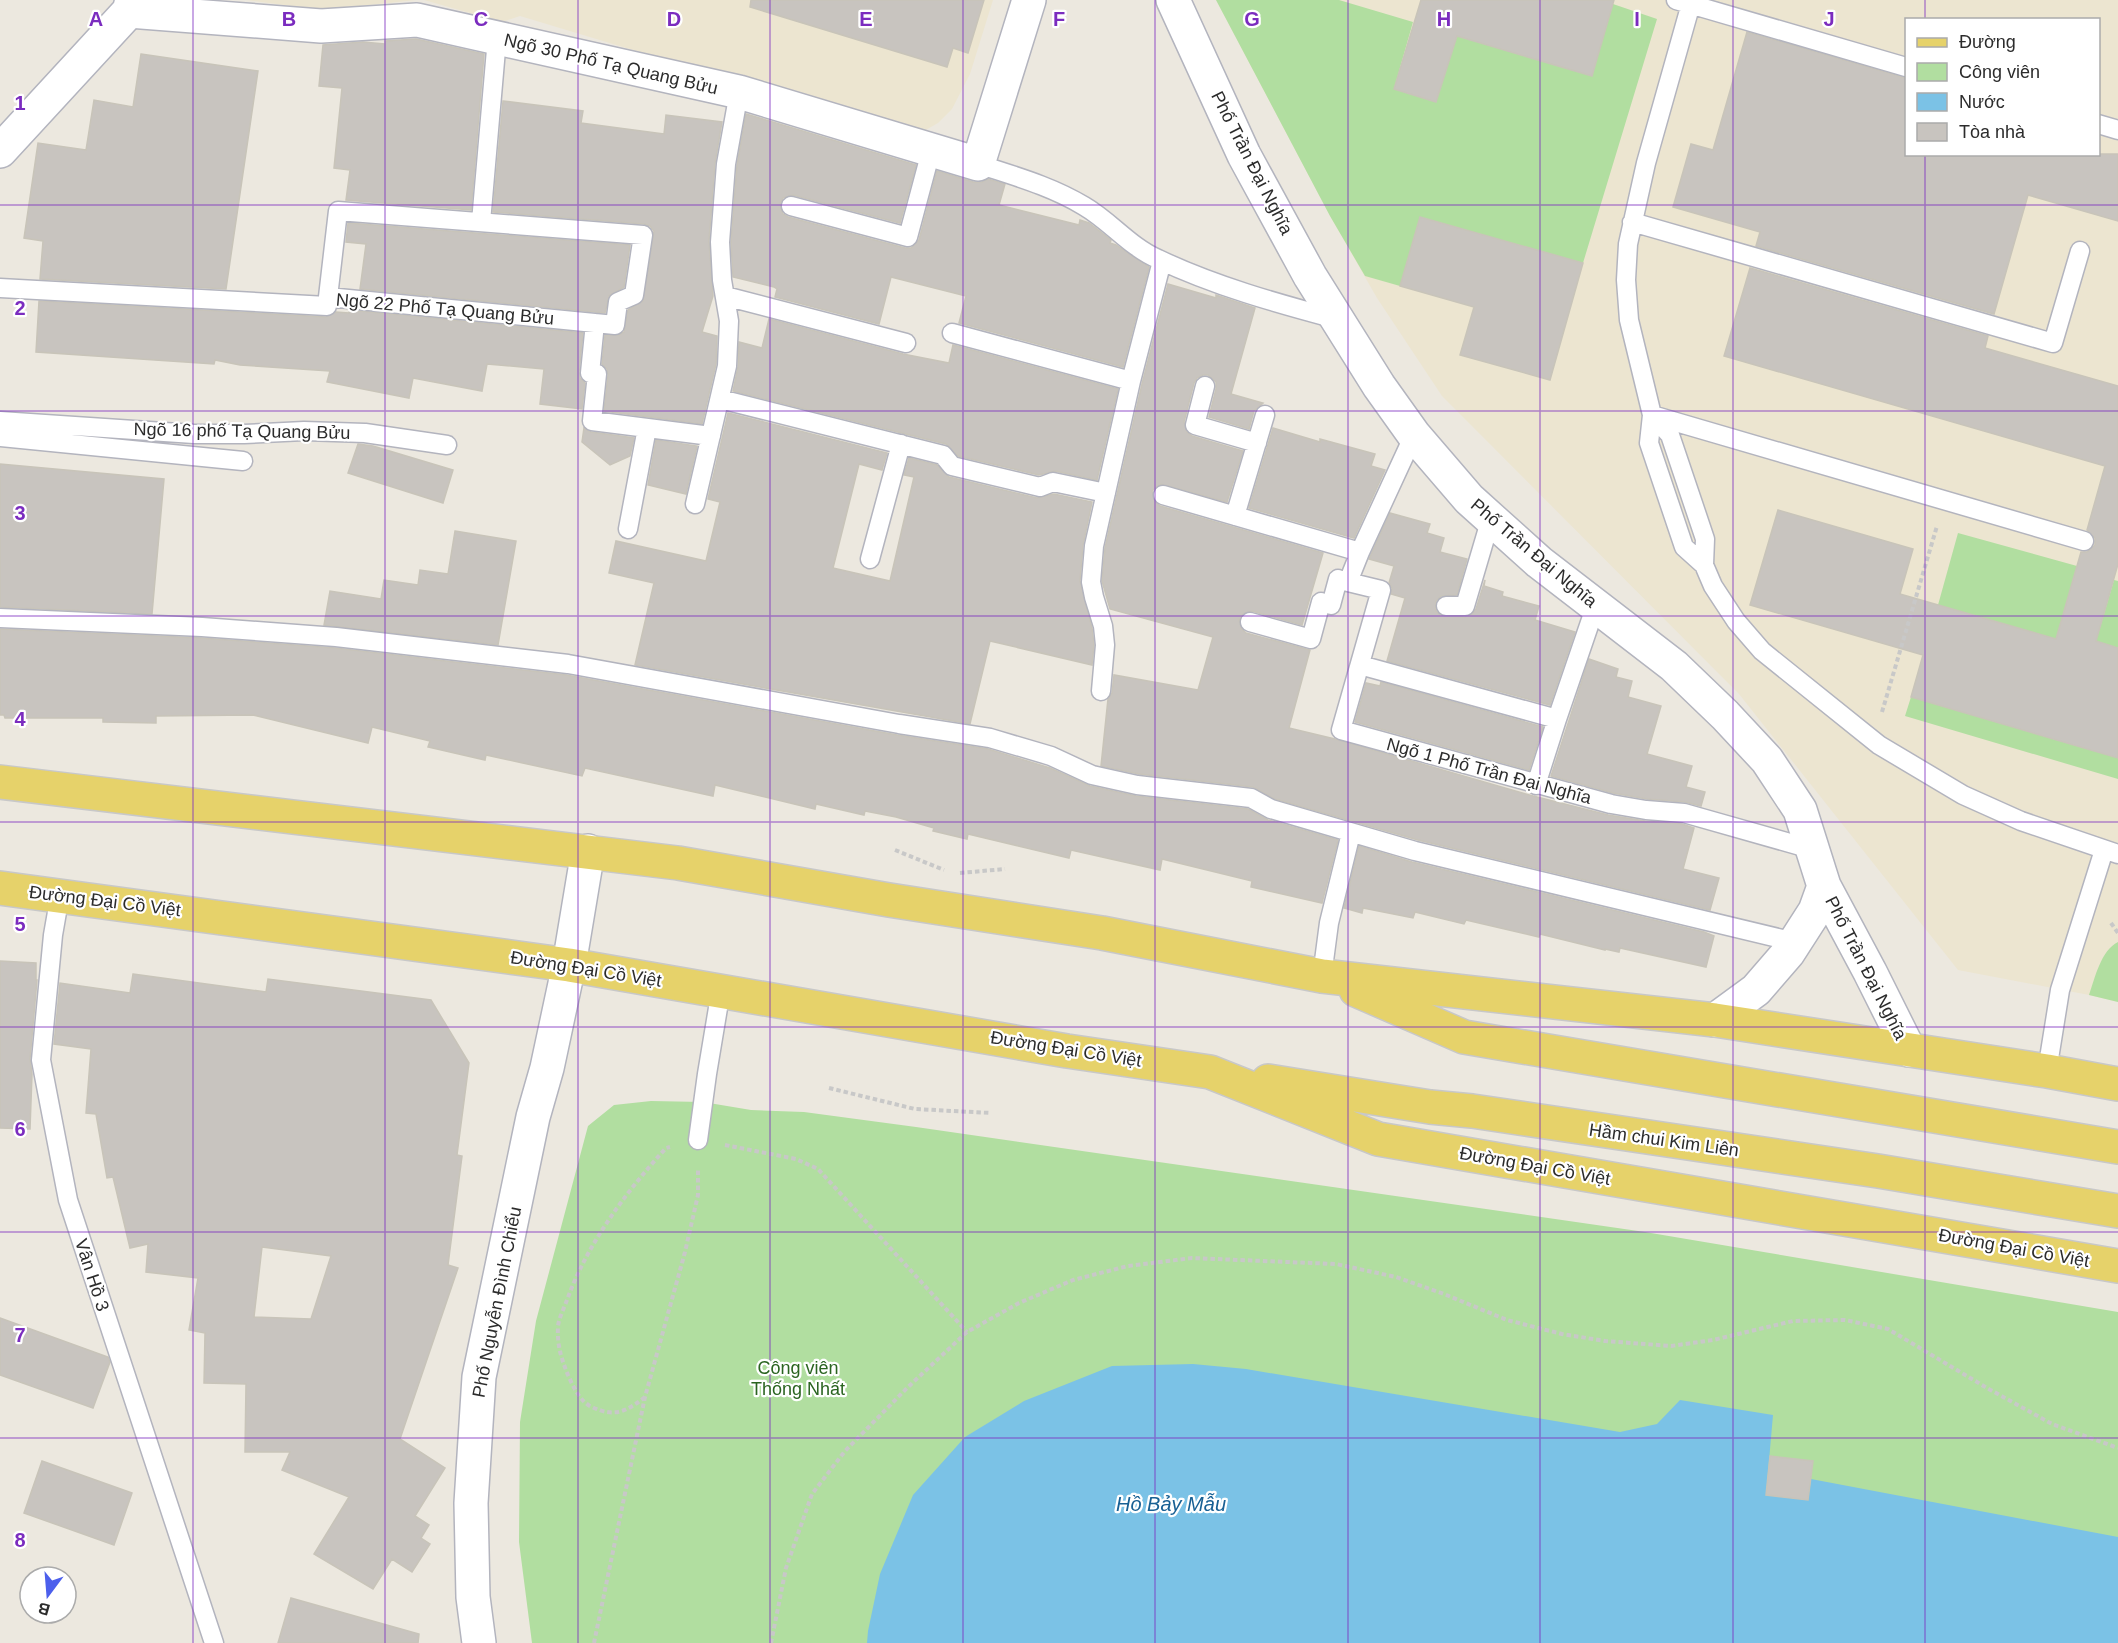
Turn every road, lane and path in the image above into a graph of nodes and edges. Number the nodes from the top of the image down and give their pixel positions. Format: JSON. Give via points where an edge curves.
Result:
{"nodes":[{"id":1,"x":1029,"y":0,"type":"edge"},
{"id":2,"x":1173,"y":0,"type":"edge"},
{"id":3,"x":1687,"y":1,"type":"edge"},
{"id":4,"x":130,"y":6,"type":"edge"},
{"id":5,"x":497,"y":38,"type":"junction"},
{"id":6,"x":1905,"y":68,"type":"edge"},
{"id":7,"x":739,"y":92,"type":"junction"},
{"id":8,"x":2100,"y":125,"type":"edge"},
{"id":9,"x":2118,"y":130,"type":"edge"},
{"id":10,"x":0,"y":151,"type":"edge"},
{"id":11,"x":931,"y":151,"type":"junction"},
{"id":12,"x":978,"y":164,"type":"junction"},
{"id":13,"x":791,"y":206,"type":"dead end"},
{"id":14,"x":481,"y":222,"type":"junction"},
{"id":15,"x":1632,"y":222,"type":"junction"},
{"id":16,"x":2080,"y":251,"type":"dead end"},
{"id":17,"x":1162,"y":261,"type":"junction"},
{"id":18,"x":0,"y":288,"type":"edge"},
{"id":19,"x":725,"y":296,"type":"junction"},
{"id":20,"x":328,"y":297,"type":"junction"},
{"id":21,"x":1337,"y":319,"type":"junction"},
{"id":22,"x":595,"y":323,"type":"junction"},
{"id":23,"x":952,"y":333,"type":"dead end"},
{"id":24,"x":906,"y":343,"type":"dead end"},
{"id":25,"x":1131,"y":381,"type":"junction"},
{"id":26,"x":1205,"y":386,"type":"dead end"},
{"id":27,"x":720,"y":399,"type":"junction"},
{"id":28,"x":1265,"y":415,"type":"dead end"},
{"id":29,"x":1652,"y":416,"type":"junction"},
{"id":30,"x":0,"y":421,"type":"edge"},
{"id":31,"x":647,"y":428,"type":"junction"},
{"id":32,"x":1414,"y":435,"type":"junction"},
{"id":33,"x":711,"y":436,"type":"junction"},
{"id":34,"x":0,"y":437,"type":"edge"},
{"id":35,"x":1257,"y":443,"type":"junction"},
{"id":36,"x":901,"y":444,"type":"junction"},
{"id":37,"x":447,"y":445,"type":"dead end"},
{"id":38,"x":243,"y":461,"type":"dead end"},
{"id":39,"x":1106,"y":493,"type":"junction"},
{"id":40,"x":1163,"y":495,"type":"dead end"},
{"id":41,"x":1944,"y":501,"type":"junction"},
{"id":42,"x":695,"y":504,"type":"dead end"},
{"id":43,"x":1235,"y":516,"type":"junction"},
{"id":44,"x":1491,"y":518,"type":"junction"},
{"id":45,"x":628,"y":529,"type":"dead end"},
{"id":46,"x":2084,"y":541,"type":"dead end"},
{"id":47,"x":1360,"y":552,"type":"junction"},
{"id":48,"x":870,"y":559,"type":"dead end"},
{"id":49,"x":1348,"y":582,"type":"junction"},
{"id":50,"x":1596,"y":605,"type":"junction"},
{"id":51,"x":1446,"y":606,"type":"dead end"},
{"id":52,"x":0,"y":618,"type":"edge"},
{"id":53,"x":1250,"y":622,"type":"dead end"},
{"id":54,"x":1360,"y":665,"type":"junction"},
{"id":55,"x":1101,"y":691,"type":"dead end"},
{"id":56,"x":1557,"y":719,"type":"junction"},
{"id":57,"x":1874,"y":741,"type":"junction"},
{"id":58,"x":0,"y":782,"type":"edge"},
{"id":59,"x":1536,"y":785,"type":"junction"},
{"id":60,"x":1351,"y":833,"type":"junction"},
{"id":61,"x":1811,"y":849,"type":"junction"},
{"id":62,"x":895,"y":850,"type":"dead end"},
{"id":63,"x":588,"y":851,"type":"junction"},
{"id":64,"x":2111,"y":852,"type":"edge"},
{"id":65,"x":1005,"y":869,"type":"dead end"},
{"id":66,"x":1824,"y":886,"type":"junction"},
{"id":67,"x":0,"y":888,"type":"edge"},
{"id":68,"x":60,"y":895,"type":"junction"},
{"id":69,"x":1795,"y":942,"type":"junction"},
{"id":70,"x":569,"y":965,"type":"junction"},
{"id":71,"x":1322,"y":976,"type":"junction"},
{"id":72,"x":721,"y":990,"type":"junction"},
{"id":73,"x":1715,"y":1020,"type":"junction"},
{"id":74,"x":1909,"y":1050,"type":"junction"},
{"id":75,"x":2047,"y":1071,"type":"junction"},
{"id":76,"x":1210,"y":1072,"type":"junction"},
{"id":77,"x":2118,"y":1084,"type":"edge"},
{"id":78,"x":829,"y":1088,"type":"dead end"},
{"id":79,"x":991,"y":1113,"type":"dead end"},
{"id":80,"x":699,"y":1140,"type":"junction"},
{"id":81,"x":2118,"y":1147,"type":"edge"},
{"id":82,"x":2118,"y":1211,"type":"edge"},
{"id":83,"x":2118,"y":1266,"type":"edge"},
{"id":84,"x":967,"y":1332,"type":"junction"},
{"id":85,"x":645,"y":1397,"type":"junction"},
{"id":86,"x":2118,"y":1448,"type":"edge"},
{"id":87,"x":214,"y":1643,"type":"edge"},
{"id":88,"x":479,"y":1643,"type":"edge"},
{"id":89,"x":594,"y":1643,"type":"edge"},
{"id":90,"x":771,"y":1643,"type":"edge"}],
"edges":[{"from":1,"to":12,"type":"street"},
{"from":2,"to":21,"type":"street","name":"Phố Trần Đại Nghĩa","via":[[1244,156]]},
{"from":3,"to":6,"type":"lane"},
{"from":3,"to":15,"type":"lane"},
{"from":4,"to":5,"type":"street","name":"Ngõ 30 Phố Tạ Quang Bửu","via":[[321,26],[417,20]]},
{"from":4,"to":10,"type":"street"},
{"from":5,"to":7,"type":"street","name":"Ngõ 30 Phố Tạ Quang Bửu"},
{"from":5,"to":14,"type":"lane"},
{"from":7,"to":11,"type":"street","name":"Ngõ 30 Phố Tạ Quang Bửu"},
{"from":7,"to":19,"type":"lane","via":[[726,164],[720,242]]},
{"from":8,"to":9,"type":"lane"},
{"from":11,"to":12,"type":"street","name":"Ngõ 30 Phố Tạ Quang Bửu"},
{"from":11,"to":13,"type":"lane","via":[[908,237]]},
{"from":12,"to":17,"type":"lane","name":"Ngõ 30 Phố Tạ Quang Bửu","via":[[1055,189]]},
{"from":14,"to":20,"type":"lane","via":[[338,211]]},
{"from":14,"to":22,"type":"lane","name":"Ngõ 22 Phố Tạ Quang Bửu","via":[[643,235],[634,295],[618,302],[615,325]]},
{"from":15,"to":16,"type":"lane","via":[[2053,343]]},
{"from":15,"to":29,"type":"lane","via":[[1626,280],[1629,320]]},
{"from":17,"to":21,"type":"lane","name":"Ngõ 30 Phố Tạ Quang Bửu","via":[[1244,292]]},
{"from":17,"to":25,"type":"lane"},
{"from":18,"to":20,"type":"lane","name":"Ngõ 22 Phố Tạ Quang Bửu","via":[[327,306]]},
{"from":19,"to":24,"type":"lane"},
{"from":19,"to":27,"type":"lane","via":[[729,343]]},
{"from":20,"to":22,"type":"lane","name":"Ngõ 22 Phố Tạ Quang Bửu"},
{"from":21,"to":32,"type":"street","name":"Phố Trần Đại Nghĩa"},
{"from":22,"to":31,"type":"lane","via":[[590,373],[597,374],[592,421]]},
{"from":23,"to":25,"type":"lane"},
{"from":25,"to":39,"type":"lane"},
{"from":26,"to":35,"type":"lane","via":[[1195,425]]},
{"from":27,"to":33,"type":"lane"},
{"from":27,"to":36,"type":"lane"},
{"from":28,"to":35,"type":"lane"},
{"from":29,"to":41,"type":"lane"},
{"from":29,"to":57,"type":"lane","via":[[1670,435],[1705,539],[1704,565],[1730,612],[1762,651]]},
{"from":30,"to":37,"type":"lane","name":"Ngõ 16 phố Tạ Quang Bửu","via":[[194,434],[365,433]]},
{"from":31,"to":33,"type":"lane"},
{"from":31,"to":45,"type":"lane"},
{"from":32,"to":44,"type":"street","name":"Phố Trần Đại Nghĩa","via":[[1469,499]]},
{"from":32,"to":47,"type":"lane"},
{"from":33,"to":42,"type":"lane"},
{"from":34,"to":38,"type":"lane"},
{"from":35,"to":43,"type":"lane"},
{"from":36,"to":39,"type":"lane","via":[[943,454],[952,466],[963,469],[1040,487],[1053,482]]},
{"from":36,"to":48,"type":"lane"},
{"from":39,"to":55,"type":"lane","via":[[1091,566],[1105,645]]},
{"from":40,"to":43,"type":"lane"},
{"from":41,"to":46,"type":"lane"},
{"from":41,"to":57,"type":"path"},
{"from":43,"to":47,"type":"lane"},
{"from":44,"to":50,"type":"street","name":"Phố Trần Đại Nghĩa","via":[[1539,562]]},
{"from":44,"to":51,"type":"lane","via":[[1464,606]]},
{"from":47,"to":49,"type":"lane"},
{"from":49,"to":53,"type":"lane","via":[[1338,579],[1331,605],[1321,602],[1311,639]]},
{"from":49,"to":54,"type":"lane","name":"Ngõ 1 Phố Trần Đại Nghĩa","via":[[1381,590]]},
{"from":50,"to":56,"type":"lane"},
{"from":50,"to":61,"type":"street","name":"Phố Trần Đại Nghĩa","via":[[1674,666],[1767,760],[1800,810]]},
{"from":52,"to":60,"type":"lane","via":[[336,637],[568,664],[990,738],[1051,756],[1092,775],[1137,785],[1251,798],[1271,809]]},
{"from":54,"to":56,"type":"lane"},
{"from":54,"to":59,"type":"lane","name":"Ngõ 1 Phố Trần Đại Nghĩa","via":[[1341,730]]},
{"from":56,"to":59,"type":"lane"},
{"from":57,"to":64,"type":"lane","via":[[1963,795],[2021,821]]},
{"from":58,"to":63,"type":"main road"},
{"from":59,"to":61,"type":"lane","name":"Ngõ 1 Phố Trần Đại Nghĩa","via":[[1611,804],[1684,813]]},
{"from":60,"to":69,"type":"lane"},
{"from":60,"to":71,"type":"lane","via":[[1329,923]]},
{"from":61,"to":66,"type":"street","name":"Phố Trần Đại Nghĩa"},
{"from":62,"to":65,"type":"path","via":[[952,873]]},
{"from":63,"to":70,"type":"street","name":"Phố Nguyễn Đình Chiểu"},
{"from":63,"to":71,"type":"main road","via":[[1102,933]]},
{"from":64,"to":75,"type":"lane","via":[[2060,990]]},
{"from":66,"to":69,"type":"street","name":"Phố Trần Đại Nghĩa","via":[[1815,911]]},
{"from":66,"to":74,"type":"street","name":"Phố Trần Đại Nghĩa"},
{"from":67,"to":68,"type":"main road","name":"Đường Đại Cồ Việt"},
{"from":68,"to":70,"type":"main road","name":"Đường Đại Cồ Việt"},
{"from":68,"to":87,"type":"lane","name":"Vân Hồ 3","via":[[41,1060],[68,1200]]},
{"from":69,"to":73,"type":"street","name":"Phố Trần Đại Nghĩa","via":[[1756,990]]},
{"from":70,"to":72,"type":"main road","name":"Đường Đại Cồ Việt"},
{"from":70,"to":88,"type":"street","name":"Phố Nguyễn Đình Chiểu","via":[[479,1377],[471,1503],[473,1597]]},
{"from":71,"to":73,"type":"main road"},
{"from":71,"to":81,"type":"main road","via":[[1464,1036]]},
{"from":72,"to":76,"type":"main road","name":"Đường Đại Cồ Việt"},
{"from":72,"to":80,"type":"lane"},
{"from":73,"to":74,"type":"main road"},
{"from":74,"to":75,"type":"main road"},
{"from":75,"to":77,"type":"main road"},
{"from":76,"to":82,"type":"main road","name":"Hầm chui Kim Liên","via":[[1878,1171]]},
{"from":76,"to":83,"type":"main road","name":"Đường Đại Cồ Việt","via":[[1378,1139]]},
{"from":78,"to":79,"type":"path","via":[[915,1109]]},
{"from":80,"to":84,"type":"path","via":[[796,1159],[818,1169]]},
{"from":80,"to":85,"type":"path","via":[[698,1195]]},
{"from":80,"to":85,"type":"path","via":[[666,1148],[639,1177],[595,1242],[558,1323],[558,1351],[574,1389],[590,1406],[611,1413],[628,1410]]},
{"from":84,"to":86,"type":"path","via":[[1019,1303],[1073,1280],[1128,1266],[1192,1258],[1336,1264],[1396,1277],[1507,1320],[1605,1341],[1671,1346],[1804,1321],[1845,1320],[1888,1329],[2052,1424]]},
{"from":84,"to":90,"type":"path","via":[[845,1451],[812,1494],[786,1568]]},
{"from":85,"to":89,"type":"path"}]}
